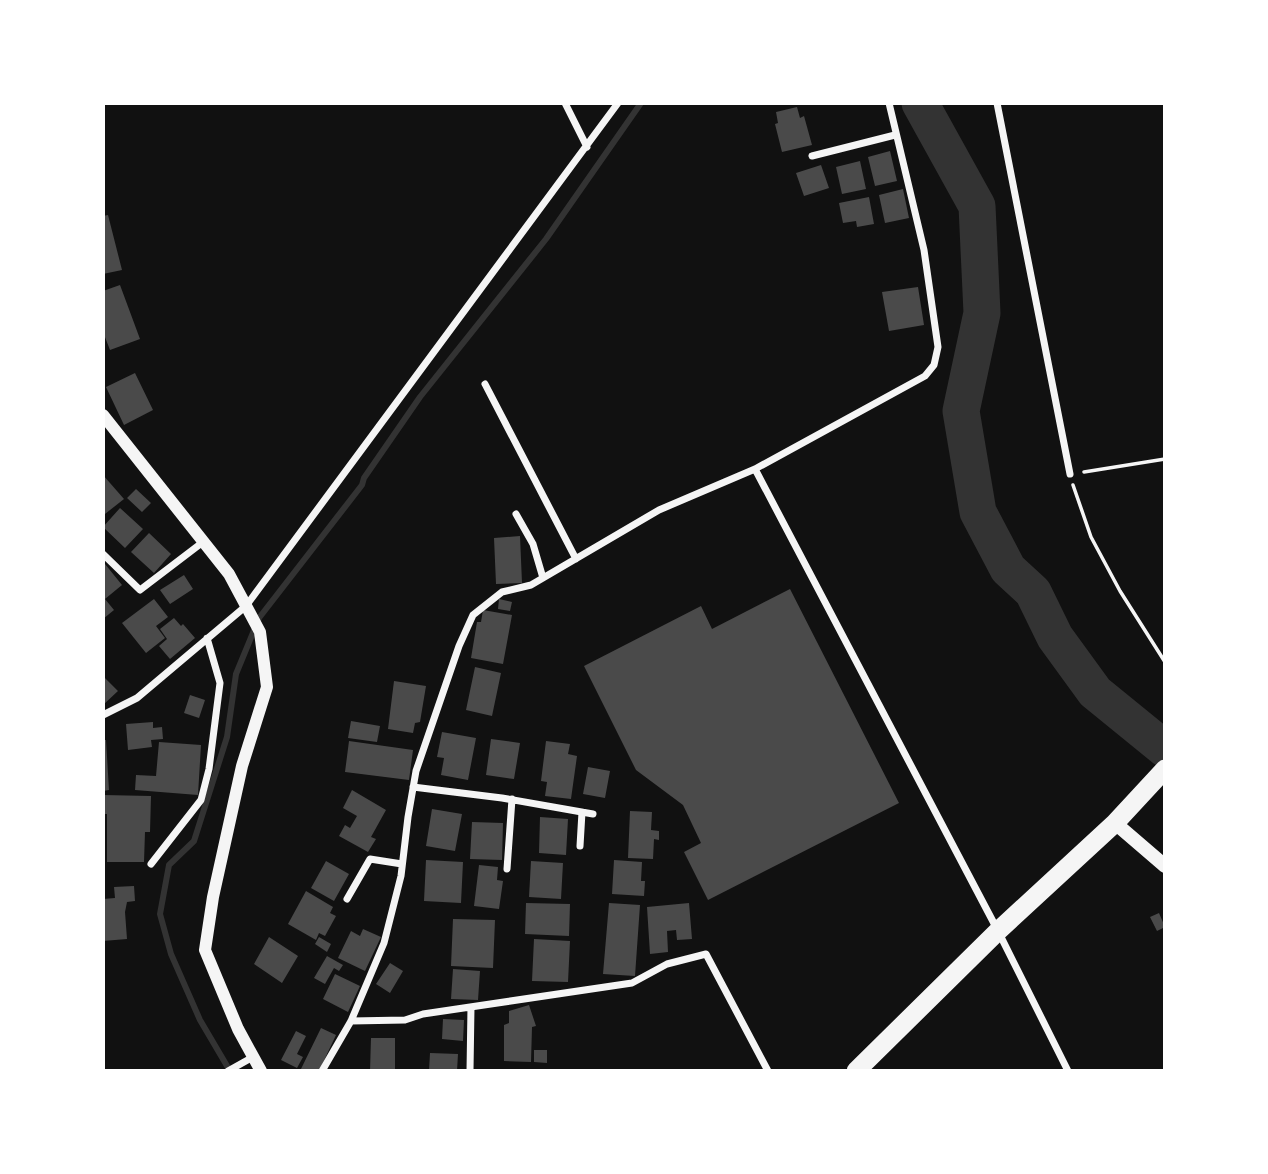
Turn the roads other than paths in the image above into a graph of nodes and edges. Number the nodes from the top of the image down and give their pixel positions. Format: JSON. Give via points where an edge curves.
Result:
{"nodes":[{"id":1,"x":565,"y":103,"type":"edge"},
{"id":2,"x":618,"y":103,"type":"edge"},
{"id":3,"x":889,"y":103,"type":"edge"},
{"id":4,"x":997,"y":103,"type":"edge"},
{"id":5,"x":895,"y":135,"type":"junction"},
{"id":6,"x":587,"y":147,"type":"junction"},
{"id":7,"x":812,"y":156,"type":"dead end"},
{"id":8,"x":485,"y":384,"type":"dead end"},
{"id":9,"x":103,"y":415,"type":"edge"},
{"id":10,"x":755,"y":469,"type":"junction"},
{"id":11,"x":1070,"y":474,"type":"road end"},
{"id":12,"x":516,"y":514,"type":"dead end"},
{"id":13,"x":203,"y":542,"type":"junction"},
{"id":14,"x":103,"y":554,"type":"edge"},
{"id":15,"x":576,"y":559,"type":"junction"},
{"id":16,"x":542,"y":578,"type":"junction"},
{"id":17,"x":246,"y":606,"type":"junction"},
{"id":18,"x":207,"y":638,"type":"junction"},
{"id":19,"x":103,"y":715,"type":"edge"},
{"id":20,"x":1160,"y":774,"type":"edge"},
{"id":21,"x":413,"y":787,"type":"junction"},
{"id":22,"x":512,"y":800,"type":"junction"},
{"id":23,"x":582,"y":812,"type":"junction"},
{"id":24,"x":593,"y":814,"type":"dead end"},
{"id":25,"x":1115,"y":823,"type":"junction"},
{"id":26,"x":580,"y":846,"type":"dead end"},
{"id":27,"x":151,"y":864,"type":"dead end"},
{"id":28,"x":402,"y":864,"type":"junction"},
{"id":29,"x":1165,"y":866,"type":"edge"},
{"id":30,"x":507,"y":869,"type":"dead end"},
{"id":31,"x":347,"y":899,"type":"dead end"},
{"id":32,"x":998,"y":931,"type":"junction"},
{"id":33,"x":471,"y":1007,"type":"junction"},
{"id":34,"x":351,"y":1021,"type":"junction"},
{"id":35,"x":253,"y":1057,"type":"junction"},
{"id":36,"x":228,"y":1071,"type":"edge"},
{"id":37,"x":261,"y":1071,"type":"edge"},
{"id":38,"x":322,"y":1071,"type":"edge"},
{"id":39,"x":470,"y":1071,"type":"edge"},
{"id":40,"x":768,"y":1071,"type":"edge"},
{"id":41,"x":856,"y":1071,"type":"edge"},
{"id":42,"x":1068,"y":1071,"type":"edge"}],
"edges":[{"from":1,"to":6,"type":"street"},
{"from":2,"to":6,"type":"street"},
{"from":3,"to":5,"type":"street"},
{"from":4,"to":11,"type":"street"},
{"from":5,"to":7,"type":"street"},
{"from":5,"to":10,"type":"street","via":[[924,250],[938,347],[934,365],[925,376]]},
{"from":6,"to":17,"type":"street"},
{"from":8,"to":15,"type":"street"},
{"from":9,"to":13,"type":"street"},
{"from":10,"to":15,"type":"street","via":[[659,510]]},
{"from":10,"to":32,"type":"street"},
{"from":12,"to":16,"type":"street","via":[[533,544]]},
{"from":13,"to":14,"type":"street","via":[[139,590]]},
{"from":13,"to":17,"type":"street","via":[[229,574]]},
{"from":15,"to":16,"type":"street"},
{"from":16,"to":21,"type":"street","via":[[502,592],[473,615]]},
{"from":17,"to":18,"type":"street"},
{"from":17,"to":35,"type":"street","via":[[260,632],[267,687],[242,766],[205,950]]},
{"from":18,"to":19,"type":"street","via":[[137,698]]},
{"from":18,"to":27,"type":"street","via":[[220,683],[209,769],[201,800]]},
{"from":20,"to":25,"type":"highway"},
{"from":21,"to":22,"type":"street"},
{"from":21,"to":28,"type":"street"},
{"from":22,"to":23,"type":"street"},
{"from":22,"to":30,"type":"street"},
{"from":23,"to":24,"type":"street"},
{"from":23,"to":26,"type":"street"},
{"from":25,"to":29,"type":"main road"},
{"from":25,"to":32,"type":"highway"},
{"from":28,"to":31,"type":"street","via":[[370,859]]},
{"from":28,"to":34,"type":"street","via":[[384,943]]},
{"from":32,"to":41,"type":"highway"},
{"from":32,"to":42,"type":"street"},
{"from":33,"to":34,"type":"street","via":[[405,1020]]},
{"from":33,"to":39,"type":"street"},
{"from":33,"to":40,"type":"street","via":[[632,983],[667,964],[706,954]]},
{"from":34,"to":38,"type":"street"},
{"from":35,"to":36,"type":"street"},
{"from":35,"to":37,"type":"street"}]}
